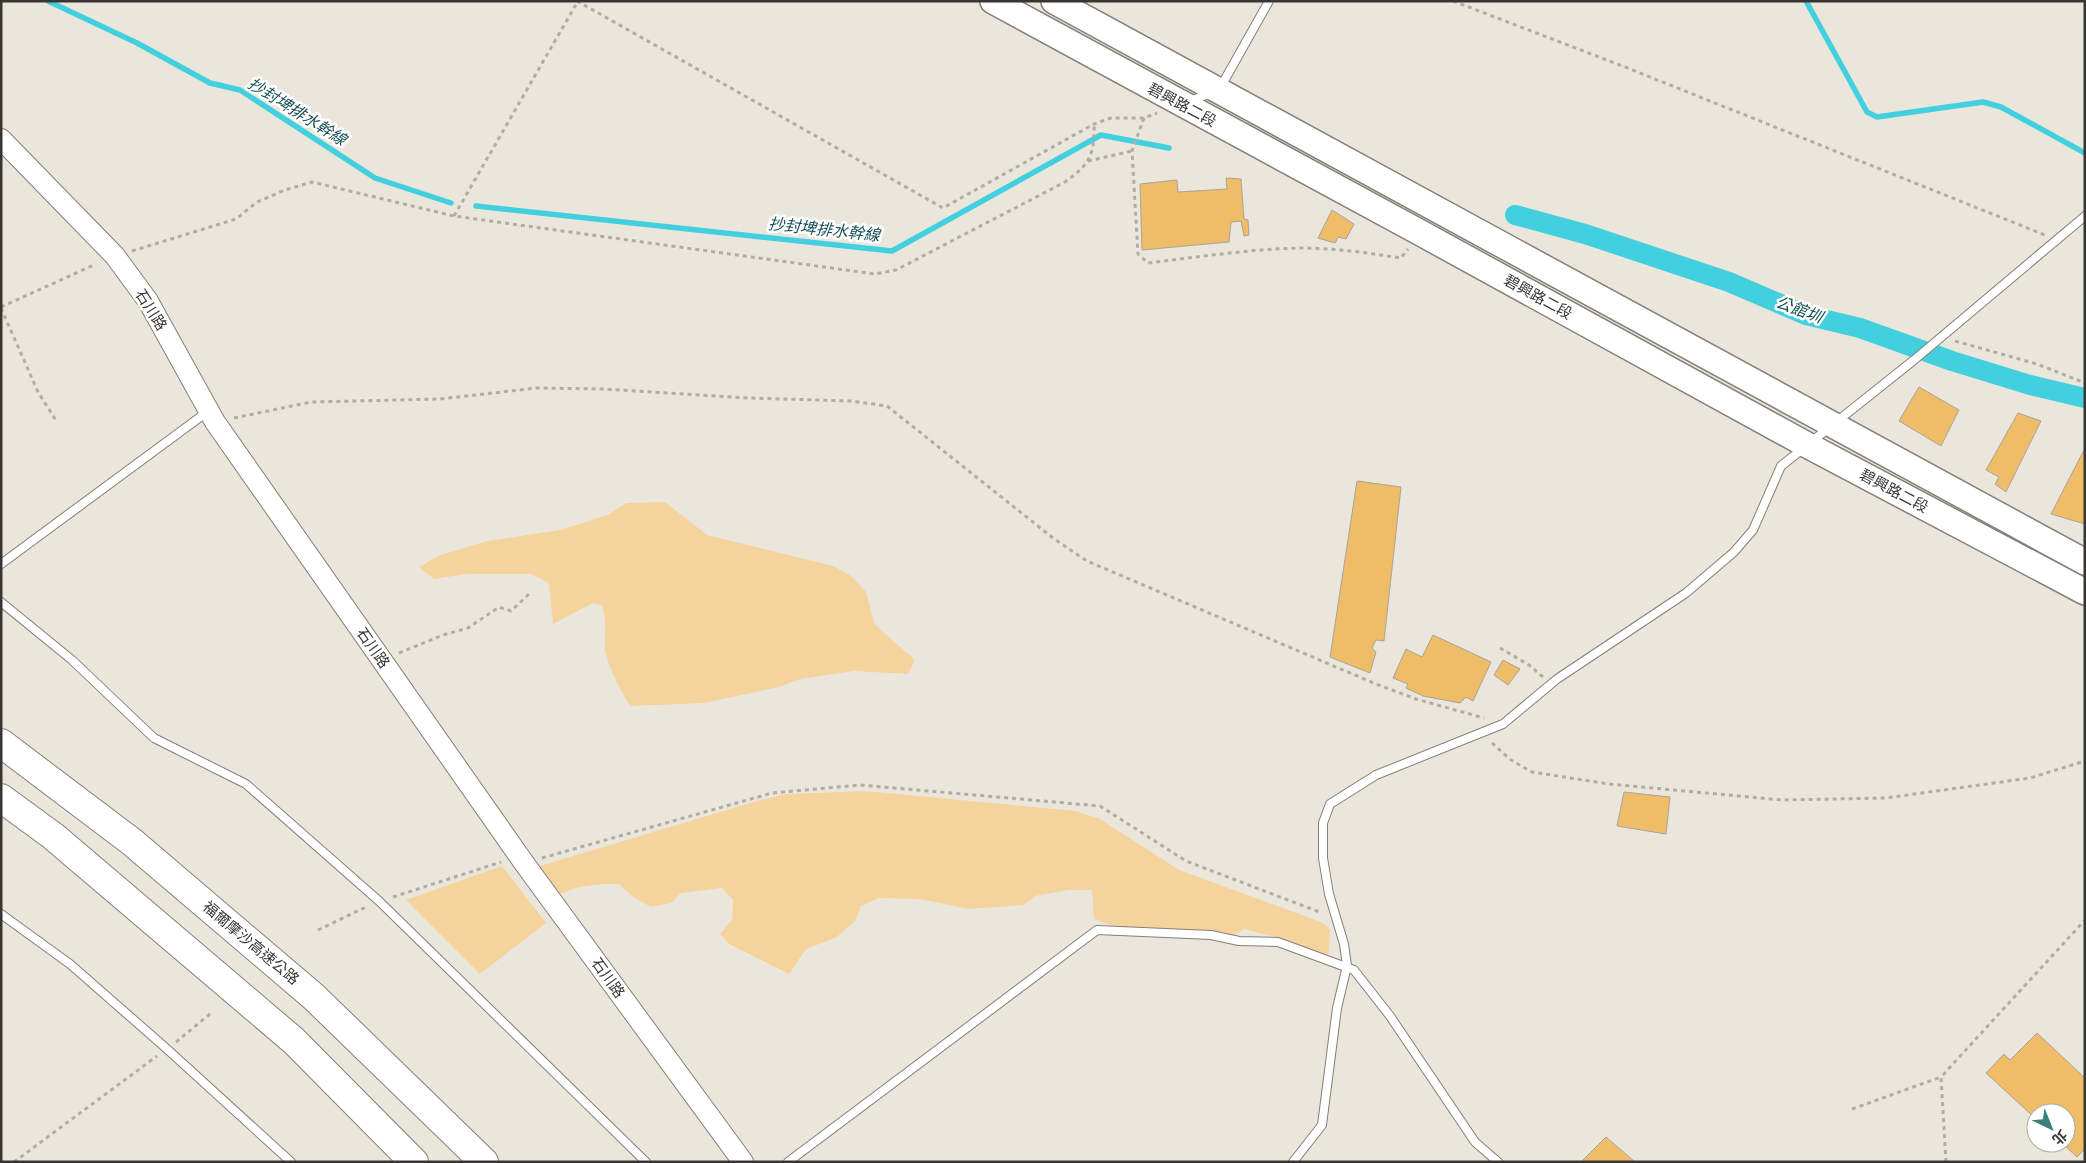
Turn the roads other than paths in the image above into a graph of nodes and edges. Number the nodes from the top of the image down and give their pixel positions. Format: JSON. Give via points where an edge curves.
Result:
{"nodes":[{"id":1,"x":993,"y":1,"type":"edge"},
{"id":2,"x":1054,"y":1,"type":"edge"},
{"id":3,"x":1269,"y":1,"type":"edge"},
{"id":4,"x":1218,"y":90,"type":"junction"},
{"id":5,"x":1181,"y":104,"type":"junction"},
{"id":6,"x":1,"y":140,"type":"edge"},
{"id":7,"x":2085,"y":216,"type":"edge"},
{"id":8,"x":212,"y":417,"type":"junction"},
{"id":9,"x":1832,"y":425,"type":"junction"},
{"id":10,"x":1808,"y":445,"type":"junction"},
{"id":11,"x":2085,"y":562,"type":"edge"},
{"id":12,"x":1,"y":564,"type":"edge"},
{"id":13,"x":2085,"y":592,"type":"edge"},
{"id":14,"x":1,"y":602,"type":"edge"},
{"id":15,"x":1,"y":743,"type":"edge"},
{"id":16,"x":1,"y":798,"type":"edge"},
{"id":17,"x":1,"y":914,"type":"edge"},
{"id":18,"x":1347,"y":966,"type":"junction"},
{"id":19,"x":291,"y":1162,"type":"edge"},
{"id":20,"x":414,"y":1162,"type":"edge"},
{"id":21,"x":484,"y":1162,"type":"edge"},
{"id":22,"x":646,"y":1162,"type":"edge"},
{"id":23,"x":743,"y":1162,"type":"edge"},
{"id":24,"x":788,"y":1162,"type":"edge"},
{"id":25,"x":1292,"y":1162,"type":"edge"},
{"id":26,"x":1498,"y":1162,"type":"edge"}],
"edges":[{"from":1,"to":5,"type":"main road","name":"碧興路二段"},
{"from":2,"to":4,"type":"main road","name":"碧興路二段"},
{"from":3,"to":4,"type":"lane"},
{"from":4,"to":5,"type":"lane"},
{"from":4,"to":9,"type":"main road","name":"碧興路二段"},
{"from":5,"to":10,"type":"main road","name":"碧興路二段"},
{"from":6,"to":8,"type":"street","name":"石川路","via":[[115,256],[148,301]]},
{"from":7,"to":9,"type":"lane"},
{"from":8,"to":12,"type":"lane"},
{"from":8,"to":23,"type":"street","name":"石川路","via":[[524,863]]},
{"from":9,"to":10,"type":"lane"},
{"from":9,"to":11,"type":"main road","name":"碧興路二段"},
{"from":10,"to":13,"type":"main road","name":"碧興路二段"},
{"from":10,"to":18,"type":"lane","via":[[1780,466],[1753,530],[1734,552],[1686,593],[1552,684],[1504,724],[1376,775],[1330,804],[1323,823],[1323,858]]},
{"from":14,"to":22,"type":"lane","via":[[72,660],[154,738],[246,784],[379,901]]},
{"from":15,"to":21,"type":"highway","name":"福爾摩沙高速公路","via":[[132,842],[314,997]]},
{"from":16,"to":20,"type":"highway","via":[[53,836],[294,1041]]},
{"from":17,"to":19,"type":"lane","via":[[70,964]]},
{"from":18,"to":24,"type":"lane","via":[[1278,942],[1097,930]]},
{"from":18,"to":25,"type":"lane","via":[[1322,1125]]},
{"from":18,"to":26,"type":"lane","via":[[1354,970],[1390,1016],[1475,1142]]}]}
